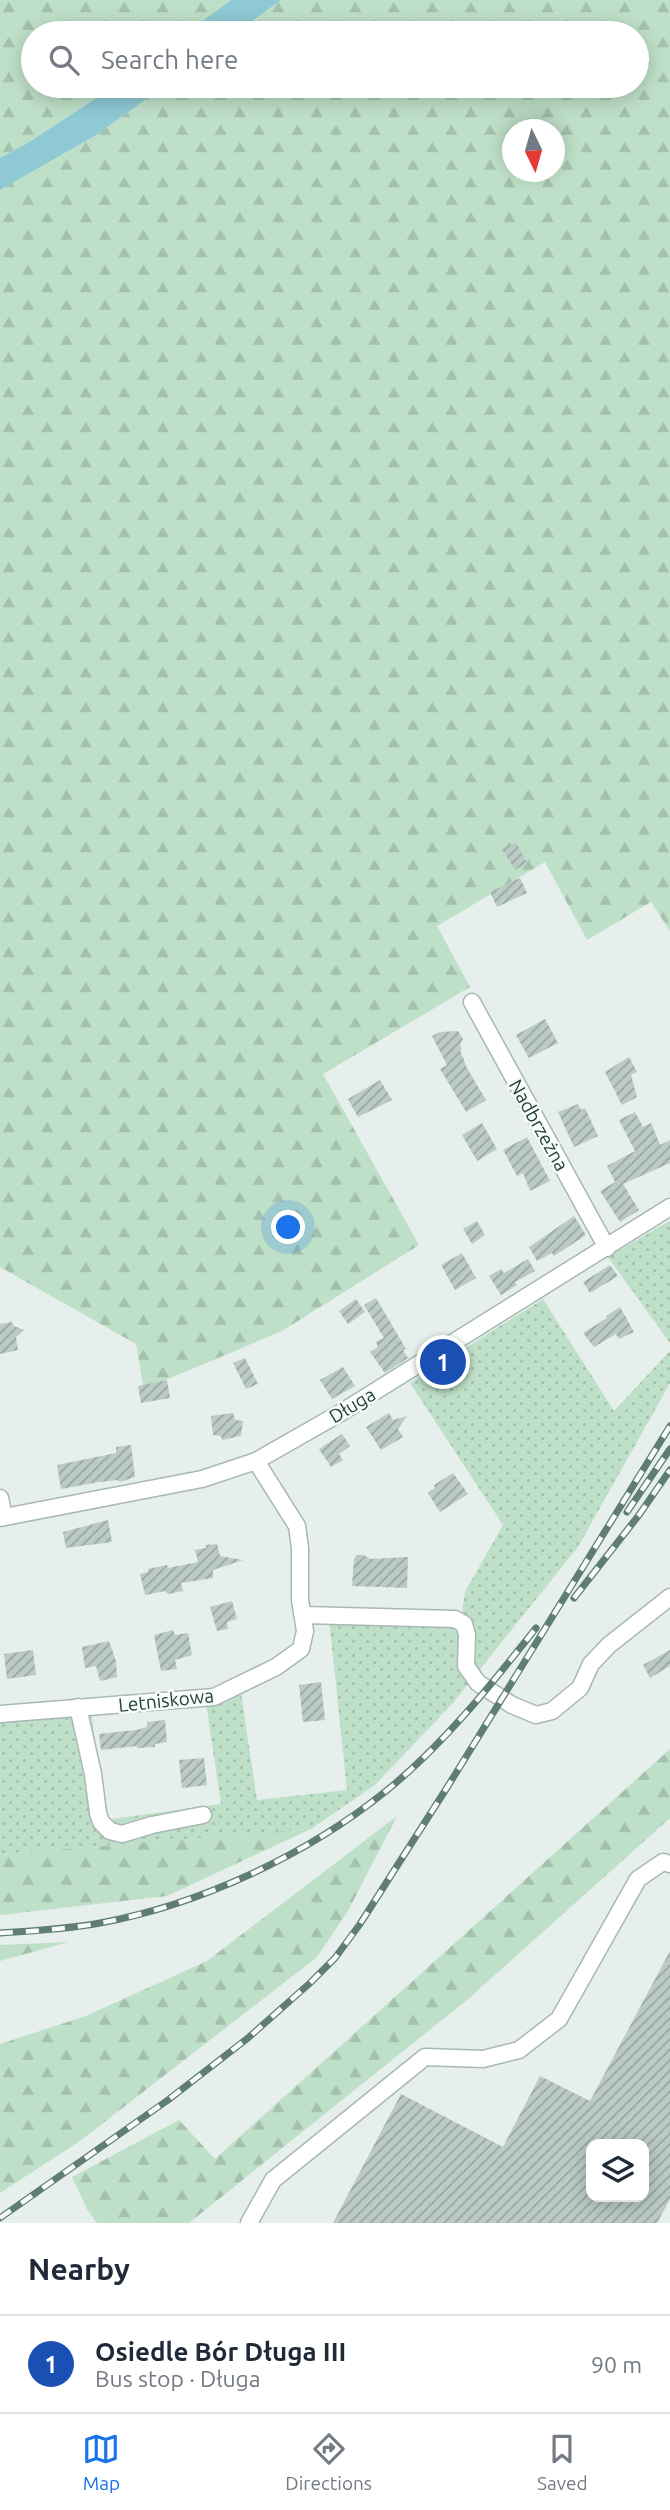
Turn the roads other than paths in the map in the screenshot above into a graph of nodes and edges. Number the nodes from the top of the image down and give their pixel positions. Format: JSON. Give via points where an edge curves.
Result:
{"nodes":[{"id":1,"x":472,"y":1002,"type":"dead end"},
{"id":2,"x":670,"y":1208,"type":"edge"},
{"id":3,"x":607,"y":1248,"type":"junction"},
{"id":4,"x":256,"y":1461,"type":"junction"},
{"id":5,"x":0,"y":1498,"type":"edge"},
{"id":6,"x":2,"y":1517,"type":"edge"},
{"id":7,"x":670,"y":1597,"type":"edge"},
{"id":8,"x":304,"y":1623,"type":"junction"},
{"id":9,"x":78,"y":1707,"type":"junction"},
{"id":10,"x":0,"y":1714,"type":"edge"},
{"id":11,"x":203,"y":1815,"type":"dead end"},
{"id":12,"x":670,"y":1864,"type":"edge"},
{"id":13,"x":250,"y":2223,"type":"edge"}],
"edges":[{"from":1,"to":3,"type":"street","name":"Nadbrzeżna"},
{"from":2,"to":3,"type":"street","name":"Długa"},
{"from":3,"to":4,"type":"street","name":"Długa"},
{"from":4,"to":6,"type":"street","name":"Długa","via":[[202,1479]]},
{"from":4,"to":8,"type":"street","via":[[297,1526]]},
{"from":5,"to":6,"type":"street"},
{"from":7,"to":8,"type":"street","via":[[609,1645],[591,1664],[580,1688],[552,1711],[536,1715],[478,1683],[466,1666],[464,1624],[455,1619]]},
{"from":8,"to":9,"type":"street","name":"Letniskowa","via":[[301,1649],[223,1694]]},
{"from":9,"to":10,"type":"street","name":"Letniskowa"},
{"from":9,"to":11,"type":"street","via":[[98,1813],[110,1831],[122,1834]]},
{"from":12,"to":13,"type":"street","via":[[663,1863],[638,1879],[559,2019],[519,2050],[483,2059],[425,2057],[273,2180]]}]}
